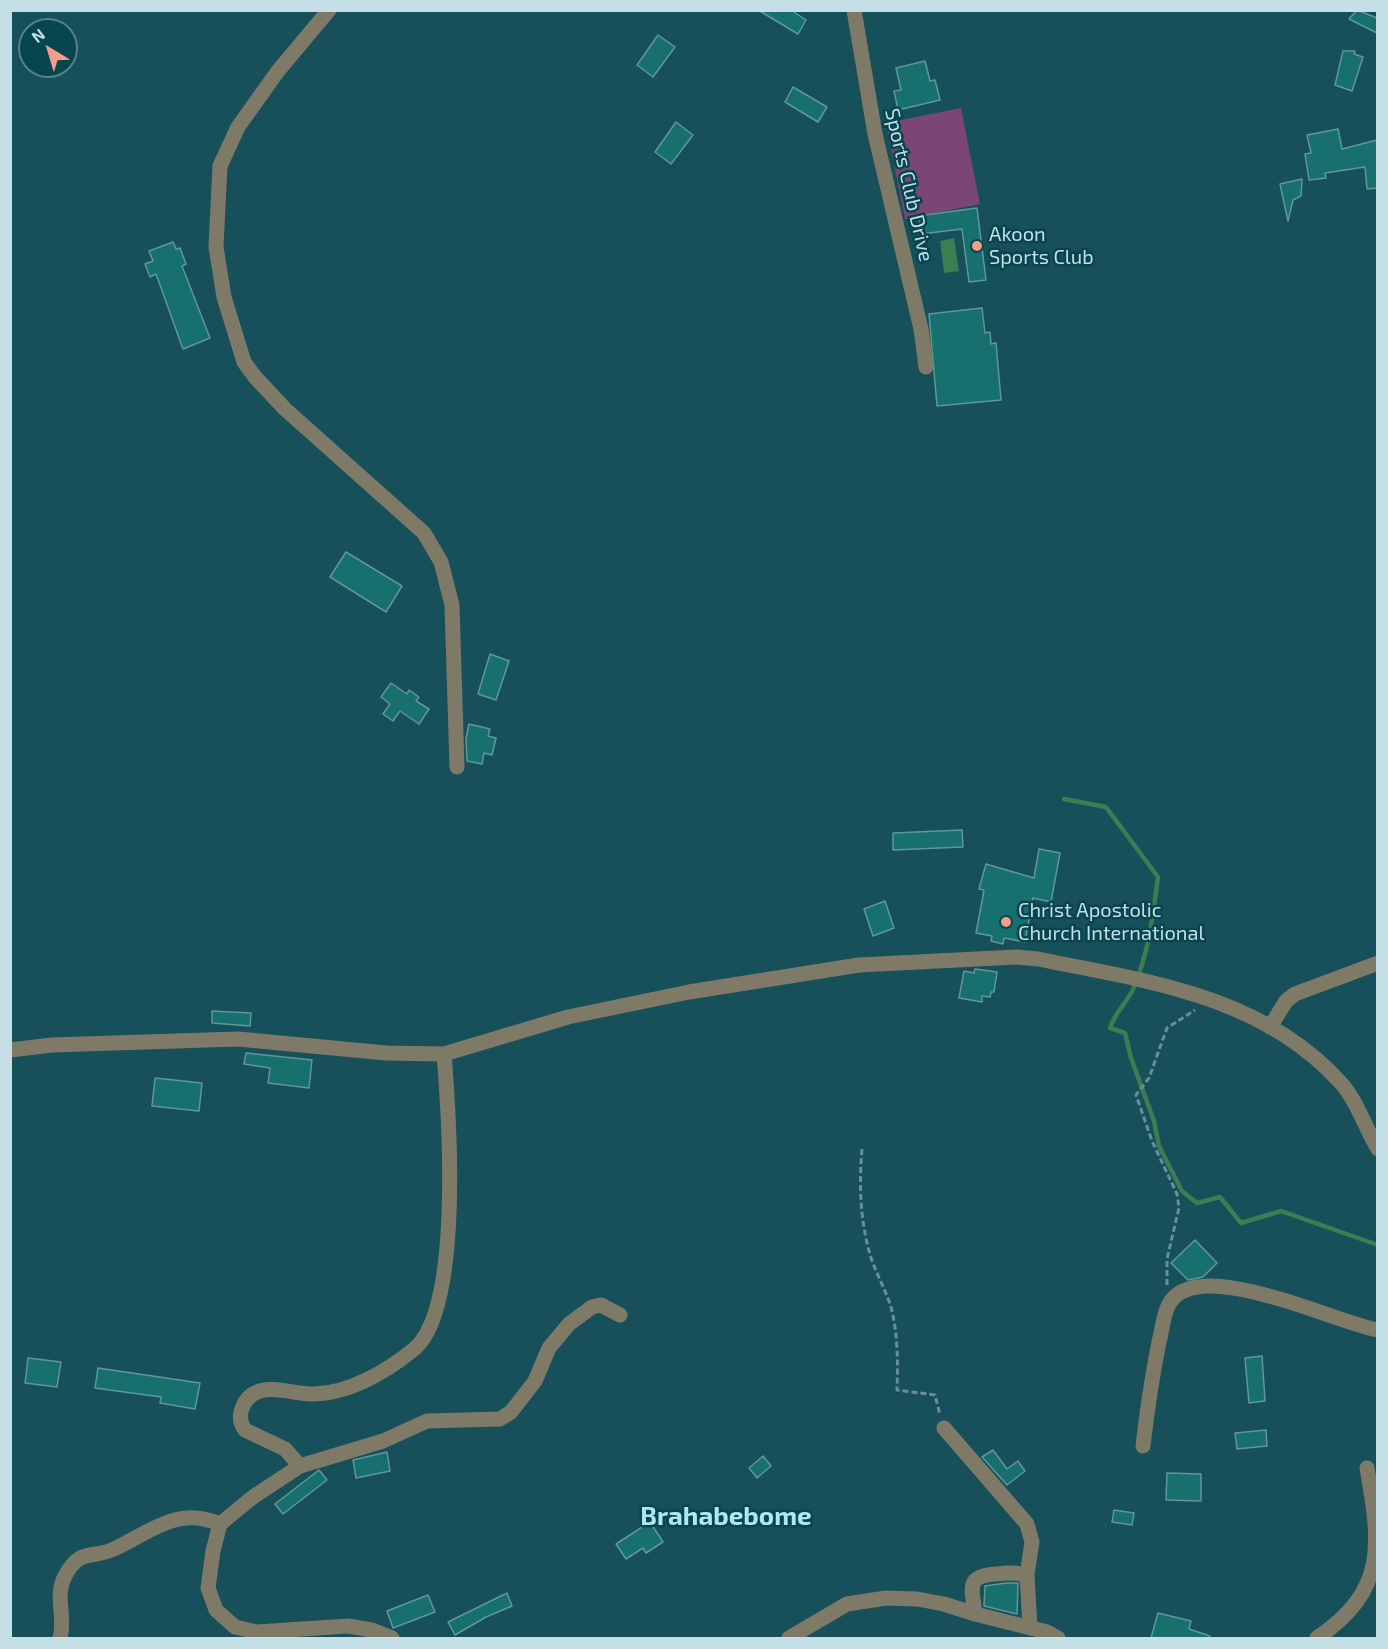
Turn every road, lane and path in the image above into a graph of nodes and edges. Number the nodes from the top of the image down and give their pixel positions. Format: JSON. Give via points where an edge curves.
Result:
{"nodes":[{"id":1,"x":330,"y":10,"type":"edge"},
{"id":2,"x":854,"y":10,"type":"edge"},
{"id":3,"x":926,"y":367,"type":"dead end"},
{"id":4,"x":457,"y":766,"type":"dead end"},
{"id":5,"x":1377,"y":963,"type":"edge"},
{"id":6,"x":1209,"y":998,"type":"junction"},
{"id":7,"x":1270,"y":1027,"type":"junction"},
{"id":8,"x":10,"y":1050,"type":"edge"},
{"id":9,"x":444,"y":1054,"type":"junction"},
{"id":10,"x":862,"y":1149,"type":"dead end"},
{"id":11,"x":1377,"y":1149,"type":"edge"},
{"id":12,"x":1168,"y":1305,"type":"junction"},
{"id":13,"x":620,"y":1315,"type":"dead end"},
{"id":14,"x":1377,"y":1330,"type":"edge"},
{"id":15,"x":944,"y":1428,"type":"joint"},
{"id":16,"x":1143,"y":1446,"type":"dead end"},
{"id":17,"x":300,"y":1466,"type":"junction"},
{"id":18,"x":1367,"y":1468,"type":"dead end"},
{"id":19,"x":220,"y":1524,"type":"junction"},
{"id":20,"x":1376,"y":1564,"type":"edge"},
{"id":21,"x":1027,"y":1575,"type":"junction"},
{"id":22,"x":975,"y":1614,"type":"junction"},
{"id":23,"x":1030,"y":1628,"type":"junction"},
{"id":24,"x":60,"y":1638,"type":"edge"},
{"id":25,"x":392,"y":1638,"type":"edge"},
{"id":26,"x":789,"y":1638,"type":"edge"},
{"id":27,"x":1058,"y":1638,"type":"edge"},
{"id":28,"x":1317,"y":1638,"type":"edge"}],
"edges":[{"from":1,"to":4,"type":"street","via":[[278,71],[238,127],[220,166],[216,247],[224,297],[244,362],[255,377],[285,409],[424,533],[441,562],[452,605]]},
{"from":2,"to":3,"type":"street","name":"Sports Club Drive","via":[[874,134],[921,329]]},
{"from":5,"to":7,"type":"street","via":[[1295,994]]},
{"from":6,"to":7,"type":"street"},
{"from":6,"to":9,"type":"street","via":[[1038,959],[859,965],[689,992],[568,1017]]},
{"from":6,"to":12,"type":"path","via":[[1167,1028],[1149,1078],[1136,1095],[1177,1194],[1179,1208],[1167,1259]]},
{"from":7,"to":11,"type":"street","via":[[1293,1040],[1341,1083]]},
{"from":8,"to":9,"type":"street","via":[[238,1039],[386,1053]]},
{"from":9,"to":17,"type":"street","via":[[449,1111],[448,1218],[442,1288],[434,1321],[414,1350],[356,1385],[332,1393],[259,1391],[247,1399],[241,1414],[242,1426],[251,1435],[285,1449]]},
{"from":10,"to":15,"type":"path","via":[[862,1219],[869,1252],[891,1308],[898,1356],[897,1390],[935,1395]]},
{"from":12,"to":14,"type":"street","via":[[1186,1290],[1238,1289],[1268,1294]]},
{"from":12,"to":16,"type":"street","via":[[1149,1394]]},
{"from":13,"to":17,"type":"street","via":[[601,1305],[569,1324],[549,1348],[536,1381],[511,1412],[500,1419],[427,1421],[375,1444]]},
{"from":15,"to":21,"type":"street","via":[[1027,1524],[1032,1542]]},
{"from":17,"to":19,"type":"street"},
{"from":18,"to":20,"type":"street","via":[[1376,1518]]},
{"from":19,"to":24,"type":"street","via":[[193,1516],[170,1521],[111,1550],[80,1557],[69,1568],[59,1593]]},
{"from":19,"to":25,"type":"street","via":[[209,1595],[216,1610],[235,1626],[257,1632],[348,1626]]},
{"from":20,"to":28,"type":"street","via":[[1365,1588],[1344,1616]]},
{"from":21,"to":22,"type":"street","via":[[980,1575],[972,1587]]},
{"from":21,"to":23,"type":"street"},
{"from":22,"to":23,"type":"street"},
{"from":22,"to":26,"type":"street","via":[[917,1599],[868,1600],[847,1604]]},
{"from":23,"to":27,"type":"street"}]}
